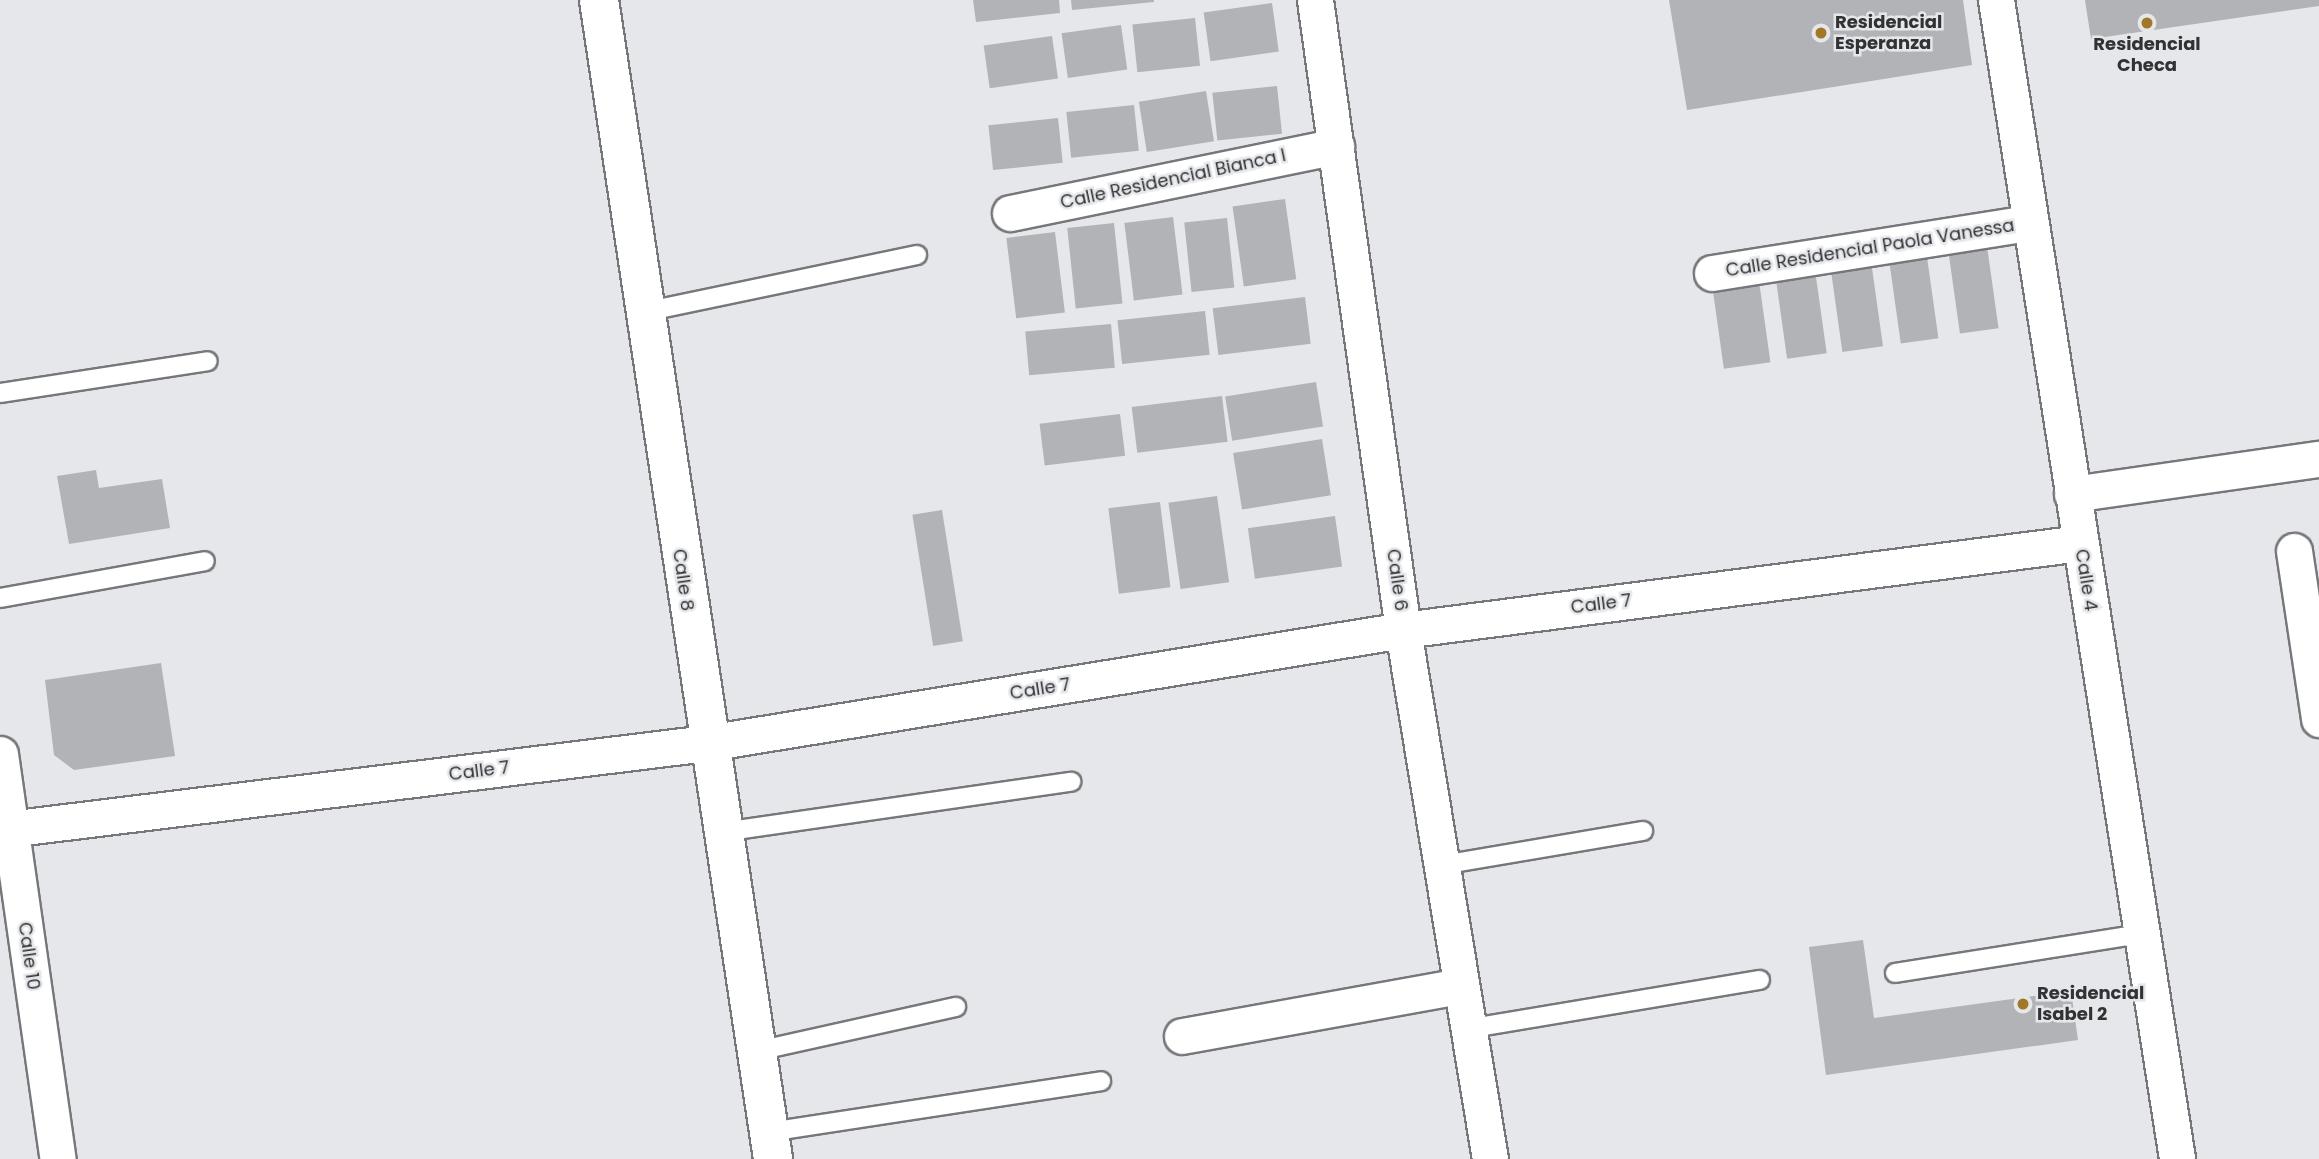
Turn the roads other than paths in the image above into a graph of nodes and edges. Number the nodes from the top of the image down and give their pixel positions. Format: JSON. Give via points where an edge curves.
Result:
{"nodes":[{"id":1,"x":599,"y":0,"type":"edge"},
{"id":2,"x":1315,"y":0,"type":"edge"},
{"id":3,"x":1996,"y":0,"type":"edge"},
{"id":4,"x":1336,"y":146,"type":"junction"},
{"id":5,"x":1010,"y":213,"type":"dead end"},
{"id":6,"x":2028,"y":223,"type":"junction"},
{"id":7,"x":917,"y":255,"type":"dead end"},
{"id":8,"x":1712,"y":272,"type":"dead end"},
{"id":9,"x":644,"y":312,"type":"junction"},
{"id":10,"x":208,"y":361,"type":"dead end"},
{"id":11,"x":0,"y":393,"type":"edge"},
{"id":12,"x":2319,"y":459,"type":"edge"},
{"id":13,"x":2072,"y":494,"type":"junction"},
{"id":14,"x":2080,"y":543,"type":"junction"},
{"id":15,"x":2294,"y":551,"type":"dead end"},
{"id":16,"x":205,"y":561,"type":"dead end"},
{"id":17,"x":0,"y":598,"type":"edge"},
{"id":18,"x":1404,"y":630,"type":"junction"},
{"id":19,"x":2318,"y":700,"type":"edge"},
{"id":20,"x":707,"y":743,"type":"junction"},
{"id":21,"x":0,"y":754,"type":"edge"},
{"id":22,"x":1071,"y":782,"type":"dead end"},
{"id":23,"x":6,"y":829,"type":"edge"},
{"id":24,"x":1643,"y":831,"type":"dead end"},
{"id":25,"x":722,"y":832,"type":"junction"},
{"id":26,"x":1442,"y":866,"type":"junction"},
{"id":27,"x":2142,"y":934,"type":"junction"},
{"id":28,"x":1895,"y":973,"type":"dead end"},
{"id":29,"x":1760,"y":980,"type":"dead end"},
{"id":30,"x":1459,"y":986,"type":"junction"},
{"id":31,"x":956,"y":1007,"type":"dead end"},
{"id":32,"x":1467,"y":1029,"type":"junction"},
{"id":33,"x":1182,"y":1036,"type":"dead end"},
{"id":34,"x":757,"y":1051,"type":"junction"},
{"id":35,"x":1101,"y":1081,"type":"dead end"},
{"id":36,"x":771,"y":1146,"type":"edge"},
{"id":37,"x":58,"y":1159,"type":"edge"},
{"id":38,"x":1490,"y":1159,"type":"edge"},
{"id":39,"x":2177,"y":1159,"type":"edge"}],
"edges":[{"from":1,"to":9,"type":"street","name":"Calle 8"},
{"from":2,"to":4,"type":"street","name":"Calle 6"},
{"from":3,"to":6,"type":"street","name":"Calle 4"},
{"from":4,"to":5,"type":"street","name":"Calle Residencial Bianca I"},
{"from":4,"to":18,"type":"street","name":"Calle 6"},
{"from":6,"to":8,"type":"street","name":"Calle Residencial Paola Vanessa"},
{"from":6,"to":13,"type":"street","name":"Calle 4"},
{"from":7,"to":9,"type":"lane"},
{"from":9,"to":20,"type":"street","name":"Calle 8"},
{"from":10,"to":11,"type":"lane"},
{"from":12,"to":13,"type":"street"},
{"from":13,"to":14,"type":"street","name":"Calle 4"},
{"from":14,"to":18,"type":"street","name":"Calle 7"},
{"from":14,"to":27,"type":"street","name":"Calle 4"},
{"from":15,"to":19,"type":"street"},
{"from":16,"to":17,"type":"lane"},
{"from":18,"to":20,"type":"street","name":"Calle 7"},
{"from":18,"to":26,"type":"street","name":"Calle 6"},
{"from":20,"to":23,"type":"street","name":"Calle 7"},
{"from":20,"to":25,"type":"street","name":"Calle 8"},
{"from":21,"to":23,"type":"street","name":"Calle 10"},
{"from":22,"to":25,"type":"lane"},
{"from":23,"to":37,"type":"street","name":"Calle 10"},
{"from":24,"to":26,"type":"lane"},
{"from":25,"to":34,"type":"street","name":"Calle 8"},
{"from":26,"to":30,"type":"street","name":"Calle 6"},
{"from":27,"to":28,"type":"lane"},
{"from":27,"to":39,"type":"street","name":"Calle 4"},
{"from":29,"to":32,"type":"lane"},
{"from":30,"to":32,"type":"street","name":"Calle 6"},
{"from":30,"to":33,"type":"street"},
{"from":31,"to":34,"type":"lane"},
{"from":32,"to":38,"type":"street","name":"Calle 6"},
{"from":34,"to":36,"type":"street","name":"Calle 8"},
{"from":35,"to":36,"type":"lane"}]}
